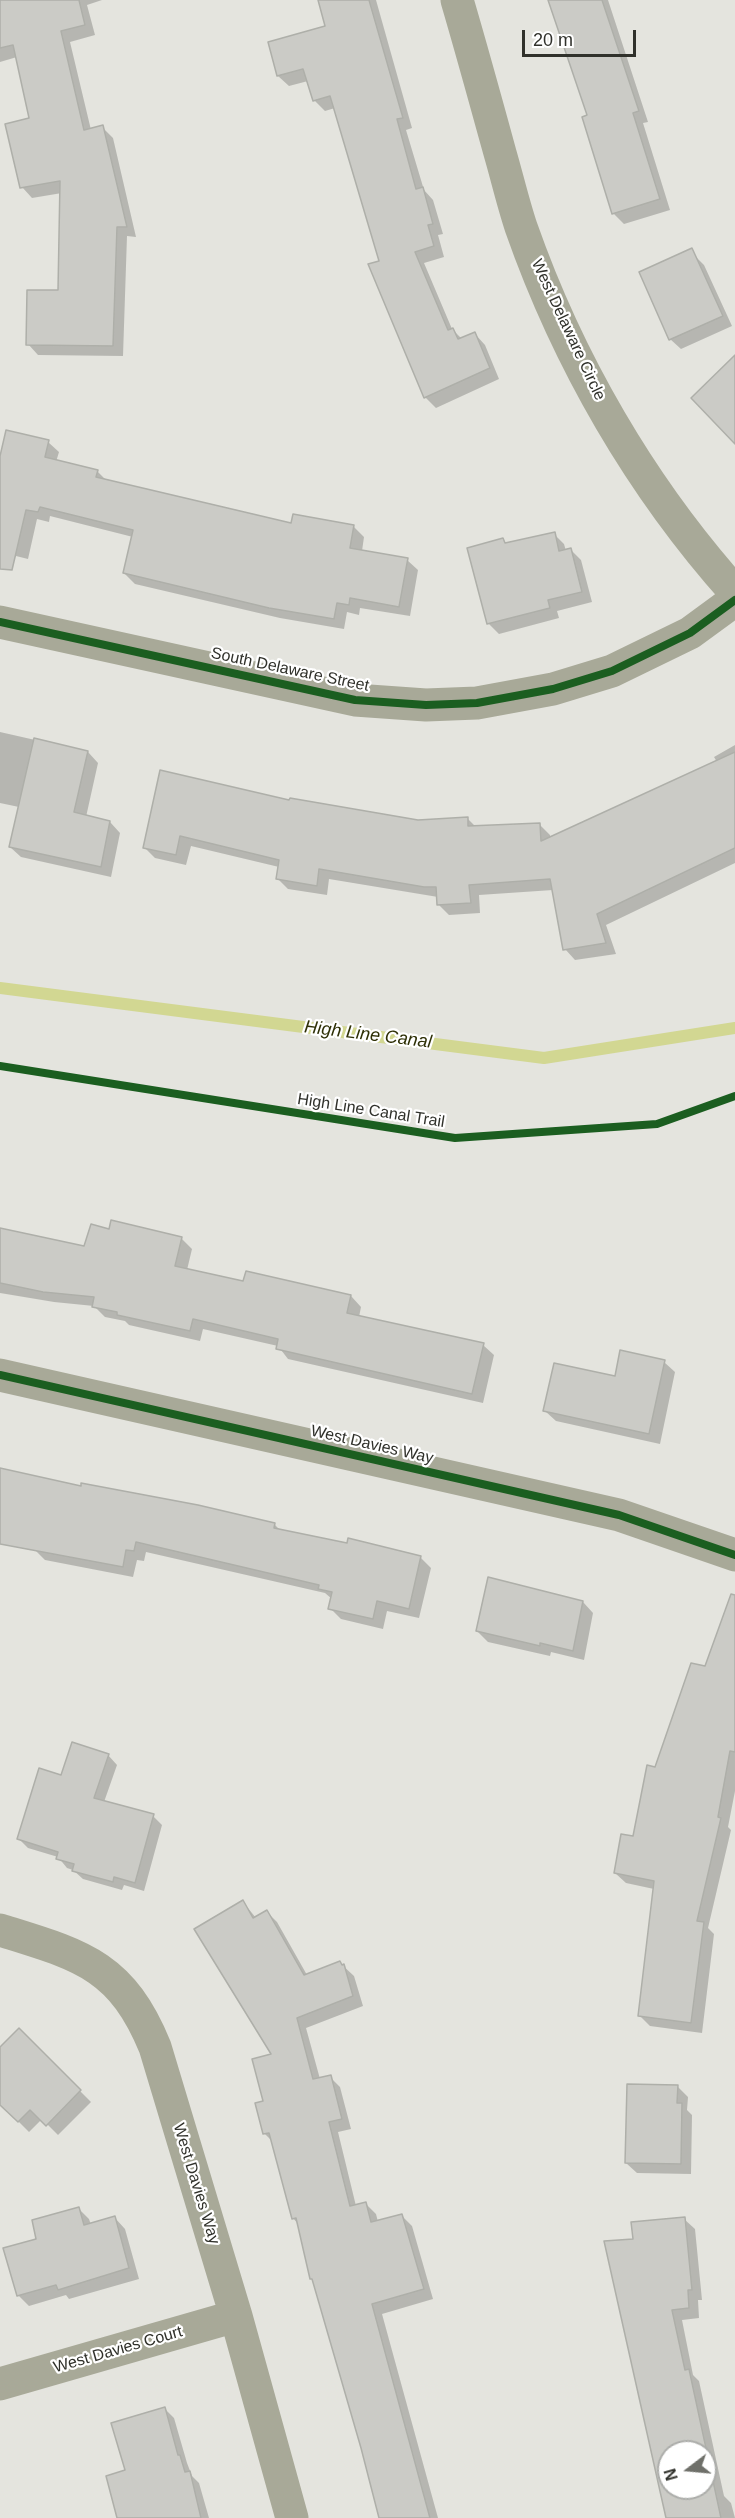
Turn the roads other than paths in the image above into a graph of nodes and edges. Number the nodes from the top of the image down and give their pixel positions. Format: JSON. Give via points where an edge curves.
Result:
{"nodes":[{"id":1,"x":458,"y":0,"type":"edge"},
{"id":2,"x":735,"y":592,"type":"edge"},
{"id":3,"x":735,"y":600,"type":"edge"},
{"id":4,"x":0,"y":622,"type":"edge"},
{"id":5,"x":0,"y":1375,"type":"edge"},
{"id":6,"x":735,"y":1555,"type":"edge"},
{"id":7,"x":0,"y":1930,"type":"edge"},
{"id":8,"x":236,"y":2316,"type":"junction"},
{"id":9,"x":0,"y":2384,"type":"edge"},
{"id":10,"x":292,"y":2518,"type":"edge"}],
"edges":[{"from":1,"to":2,"type":"street","name":"West Delaware Circle","via":[[521,225],[548,296],[588,380],[646,478],[702,555]]},
{"from":3,"to":4,"type":"street","name":"South Delaware Street","via":[[690,633],[612,671],[553,689],[477,703],[426,705],[355,700]]},
{"from":5,"to":6,"type":"street","name":"West Davies Way","via":[[619,1515]]},
{"from":7,"to":8,"type":"street","name":"West Davies Way","via":[[70,1952],[112,1978],[144,2020]]},
{"from":8,"to":9,"type":"street","name":"West Davies Court"},
{"from":8,"to":10,"type":"street","name":"West Davies Way"}]}
